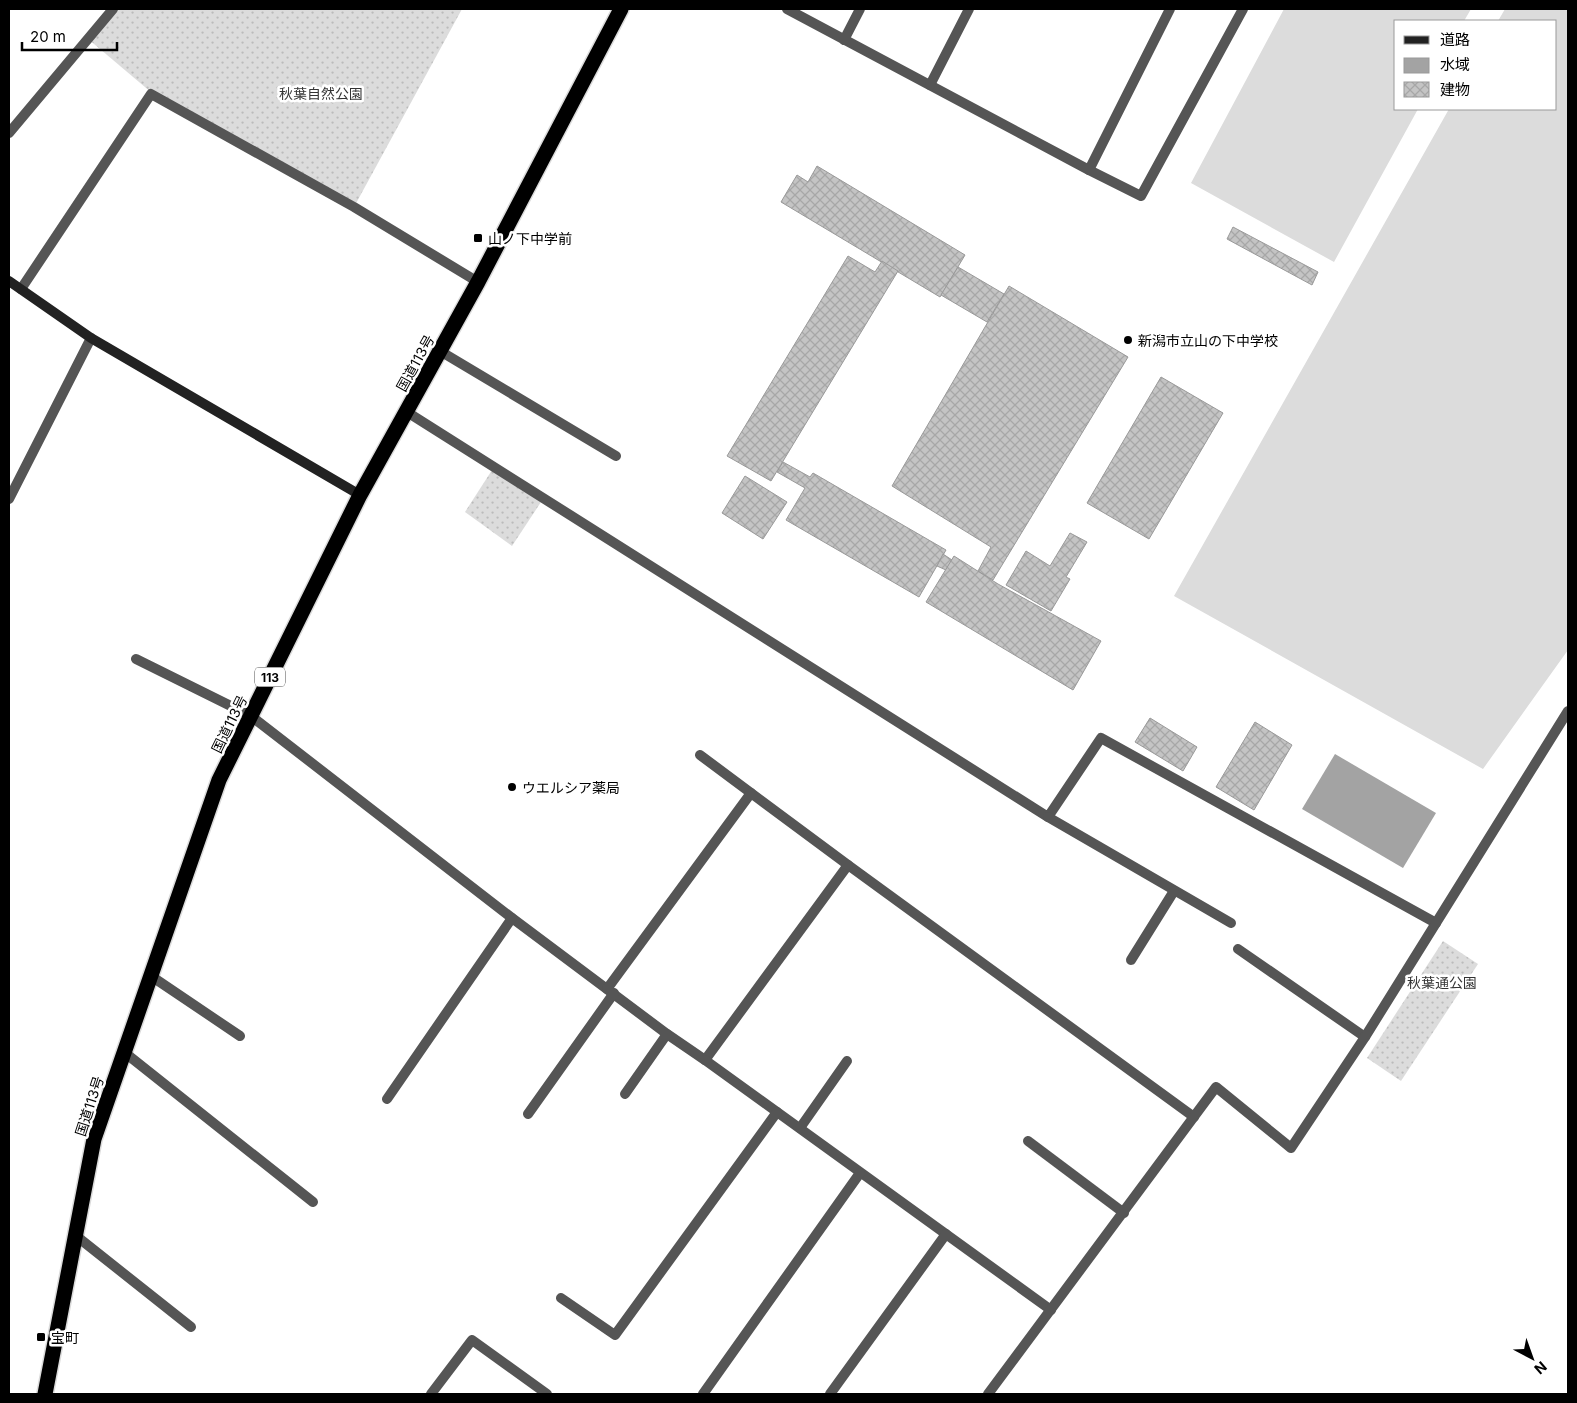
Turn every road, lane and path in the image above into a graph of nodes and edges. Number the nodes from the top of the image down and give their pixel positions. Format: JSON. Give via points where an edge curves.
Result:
{"nodes":[{"id":1,"x":113,"y":9,"type":"edge"},
{"id":2,"x":620,"y":9,"type":"edge"},
{"id":3,"x":787,"y":9,"type":"edge"},
{"id":4,"x":860,"y":9,"type":"edge"},
{"id":5,"x":970,"y":9,"type":"edge"},
{"id":6,"x":1170,"y":9,"type":"edge"},
{"id":7,"x":1243,"y":9,"type":"edge"},
{"id":8,"x":844,"y":40,"type":"junction"},
{"id":9,"x":930,"y":85,"type":"junction"},
{"id":10,"x":9,"y":133,"type":"edge"},
{"id":11,"x":1089,"y":170,"type":"junction"},
{"id":12,"x":9,"y":281,"type":"edge"},
{"id":13,"x":478,"y":282,"type":"junction"},
{"id":14,"x":21,"y":289,"type":"junction"},
{"id":15,"x":91,"y":338,"type":"junction"},
{"id":16,"x":440,"y":351,"type":"junction"},
{"id":17,"x":407,"y":412,"type":"junction"},
{"id":18,"x":616,"y":456,"type":"dead end"},
{"id":19,"x":360,"y":495,"type":"junction"},
{"id":20,"x":9,"y":499,"type":"edge"},
{"id":21,"x":136,"y":659,"type":"dead end"},
{"id":22,"x":1568,"y":711,"type":"edge"},
{"id":23,"x":250,"y":716,"type":"junction"},
{"id":24,"x":700,"y":755,"type":"dead end"},
{"id":25,"x":751,"y":793,"type":"junction"},
{"id":26,"x":1048,"y":817,"type":"junction"},
{"id":27,"x":848,"y":865,"type":"junction"},
{"id":28,"x":1174,"y":891,"type":"junction"},
{"id":29,"x":512,"y":918,"type":"junction"},
{"id":30,"x":1231,"y":923,"type":"dead end"},
{"id":31,"x":1436,"y":923,"type":"junction"},
{"id":32,"x":1238,"y":949,"type":"dead end"},
{"id":33,"x":1131,"y":960,"type":"dead end"},
{"id":34,"x":151,"y":976,"type":"junction"},
{"id":35,"x":611,"y":991,"type":"junction"},
{"id":36,"x":667,"y":1034,"type":"junction"},
{"id":37,"x":240,"y":1036,"type":"dead end"},
{"id":38,"x":1365,"y":1037,"type":"junction"},
{"id":39,"x":124,"y":1052,"type":"junction"},
{"id":40,"x":705,"y":1060,"type":"junction"},
{"id":41,"x":847,"y":1061,"type":"dead end"},
{"id":42,"x":625,"y":1094,"type":"dead end"},
{"id":43,"x":387,"y":1098,"type":"dead end"},
{"id":44,"x":777,"y":1112,"type":"junction"},
{"id":45,"x":528,"y":1114,"type":"dead end"},
{"id":46,"x":1194,"y":1117,"type":"junction"},
{"id":47,"x":800,"y":1128,"type":"junction"},
{"id":48,"x":1028,"y":1141,"type":"dead end"},
{"id":49,"x":860,"y":1173,"type":"junction"},
{"id":50,"x":312,"y":1202,"type":"dead end"},
{"id":51,"x":1124,"y":1213,"type":"junction"},
{"id":52,"x":946,"y":1234,"type":"junction"},
{"id":53,"x":75,"y":1235,"type":"junction"},
{"id":54,"x":560,"y":1298,"type":"dead end"},
{"id":55,"x":1051,"y":1310,"type":"junction"},
{"id":56,"x":191,"y":1327,"type":"dead end"},
{"id":57,"x":45,"y":1394,"type":"edge"},
{"id":58,"x":431,"y":1394,"type":"edge"},
{"id":59,"x":547,"y":1394,"type":"edge"},
{"id":60,"x":703,"y":1394,"type":"edge"},
{"id":61,"x":830,"y":1394,"type":"edge"},
{"id":62,"x":988,"y":1394,"type":"edge"}],
"edges":[{"from":1,"to":10,"type":"street"},
{"from":2,"to":13,"type":"highway","name":"国道113号","number":"113"},
{"from":3,"to":8,"type":"street"},
{"from":4,"to":8,"type":"street"},
{"from":5,"to":9,"type":"street"},
{"from":6,"to":11,"type":"street"},
{"from":7,"to":11,"type":"street","via":[[1141,196]]},
{"from":8,"to":9,"type":"street"},
{"from":9,"to":11,"type":"street"},
{"from":12,"to":14,"type":"street"},
{"from":13,"to":14,"type":"street","via":[[354,207],[151,94]]},
{"from":13,"to":16,"type":"highway","name":"国道113号","number":"113"},
{"from":14,"to":15,"type":"street"},
{"from":15,"to":19,"type":"street"},
{"from":15,"to":20,"type":"street"},
{"from":16,"to":17,"type":"highway","name":"国道113号","number":"113"},
{"from":16,"to":18,"type":"street"},
{"from":17,"to":19,"type":"highway","name":"国道113号","number":"113"},
{"from":17,"to":26,"type":"street"},
{"from":19,"to":23,"type":"highway","name":"国道113号","number":"113"},
{"from":21,"to":23,"type":"street"},
{"from":22,"to":31,"type":"street"},
{"from":23,"to":29,"type":"street"},
{"from":23,"to":34,"type":"highway","name":"国道113号","number":"113","via":[[219,780]]},
{"from":24,"to":25,"type":"street"},
{"from":25,"to":27,"type":"street"},
{"from":25,"to":35,"type":"street"},
{"from":26,"to":28,"type":"street"},
{"from":26,"to":31,"type":"street","via":[[1101,738]]},
{"from":27,"to":40,"type":"street"},
{"from":27,"to":46,"type":"street"},
{"from":28,"to":30,"type":"street"},
{"from":28,"to":33,"type":"street"},
{"from":29,"to":35,"type":"street"},
{"from":29,"to":43,"type":"street"},
{"from":31,"to":38,"type":"street"},
{"from":32,"to":38,"type":"street"},
{"from":34,"to":37,"type":"street"},
{"from":34,"to":39,"type":"highway","name":"国道113号","number":"113"},
{"from":35,"to":36,"type":"street"},
{"from":35,"to":45,"type":"street"},
{"from":36,"to":40,"type":"street"},
{"from":36,"to":42,"type":"street"},
{"from":38,"to":46,"type":"street","via":[[1291,1148],[1216,1087]]},
{"from":39,"to":50,"type":"street"},
{"from":39,"to":53,"type":"highway","name":"国道113号","number":"113","via":[[94,1139]]},
{"from":40,"to":44,"type":"street"},
{"from":41,"to":47,"type":"street"},
{"from":44,"to":47,"type":"street"},
{"from":44,"to":54,"type":"street","via":[[615,1335]]},
{"from":46,"to":51,"type":"street"},
{"from":47,"to":49,"type":"street"},
{"from":48,"to":51,"type":"street"},
{"from":49,"to":52,"type":"street"},
{"from":49,"to":60,"type":"street"},
{"from":51,"to":55,"type":"street"},
{"from":52,"to":55,"type":"street"},
{"from":52,"to":61,"type":"street"},
{"from":53,"to":56,"type":"street"},
{"from":53,"to":57,"type":"highway","name":"国道113号","number":"113"},
{"from":55,"to":62,"type":"street"},
{"from":58,"to":59,"type":"street","via":[[472,1340]]}]}
